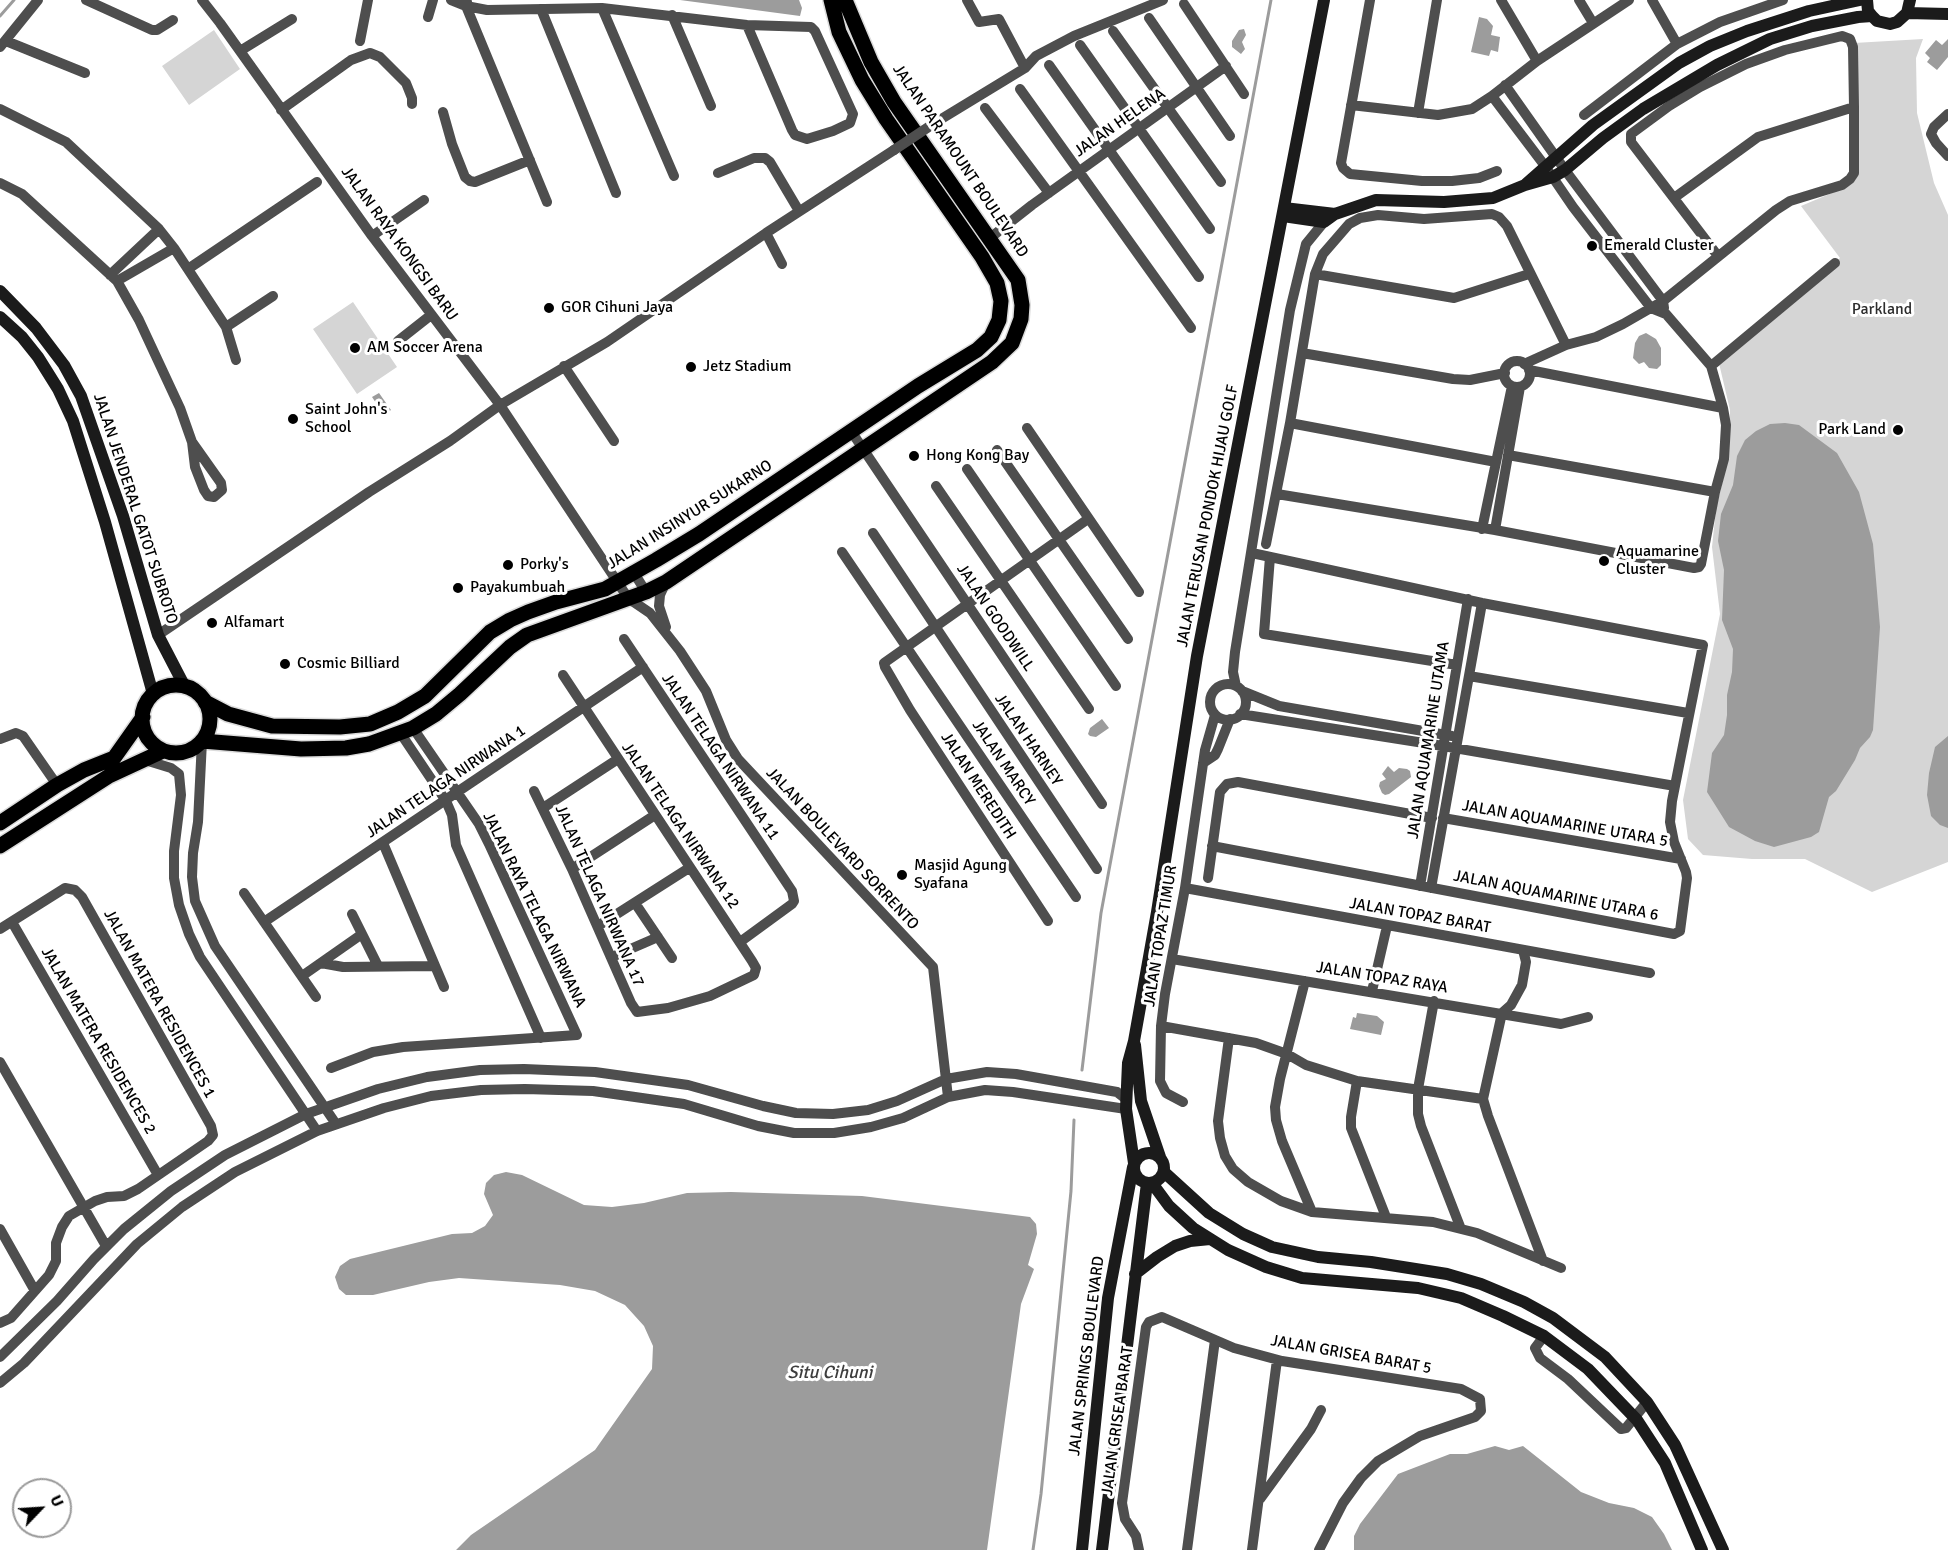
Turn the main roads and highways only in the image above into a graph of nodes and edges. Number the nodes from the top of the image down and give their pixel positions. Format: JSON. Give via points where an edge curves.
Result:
{"nodes":[{"id":1,"x":831,"y":0,"type":"edge"},
{"id":2,"x":845,"y":0,"type":"edge"},
{"id":3,"x":1324,"y":0,"type":"edge"},
{"id":4,"x":1860,"y":0,"type":"edge"},
{"id":5,"x":1867,"y":0,"type":"edge"},
{"id":6,"x":1910,"y":0,"type":"edge"},
{"id":7,"x":1907,"y":13,"type":"junction"},
{"id":8,"x":1948,"y":14,"type":"edge"},
{"id":9,"x":1872,"y":16,"type":"junction"},
{"id":10,"x":1525,"y":185,"type":"junction"},
{"id":11,"x":1284,"y":212,"type":"junction"},
{"id":12,"x":1335,"y":214,"type":"junction"},
{"id":13,"x":2,"y":297,"type":"edge"},
{"id":14,"x":0,"y":317,"type":"edge"},
{"id":15,"x":753,"y":498,"type":"junction"},
{"id":16,"x":765,"y":515,"type":"junction"},
{"id":17,"x":123,"y":516,"type":"junction"},
{"id":18,"x":105,"y":522,"type":"junction"},
{"id":19,"x":185,"y":687,"type":"junction"},
{"id":20,"x":153,"y":694,"type":"junction"},
{"id":21,"x":205,"y":702,"type":"junction"},
{"id":22,"x":142,"y":717,"type":"junction"},
{"id":23,"x":202,"y":741,"type":"junction"},
{"id":24,"x":163,"y":751,"type":"junction"},
{"id":25,"x":0,"y":823,"type":"edge"},
{"id":26,"x":0,"y":846,"type":"edge"},
{"id":27,"x":1134,"y":1041,"type":"junction"},
{"id":28,"x":1126,"y":1104,"type":"junction"},
{"id":29,"x":1146,"y":1118,"type":"junction"},
{"id":30,"x":1160,"y":1157,"type":"junction"},
{"id":31,"x":1133,"y":1165,"type":"junction"},
{"id":32,"x":1168,"y":1176,"type":"junction"},
{"id":33,"x":1150,"y":1183,"type":"junction"},
{"id":34,"x":1160,"y":1195,"type":"junction"},
{"id":35,"x":1126,"y":1199,"type":"junction"},
{"id":36,"x":1145,"y":1206,"type":"junction"},
{"id":37,"x":1210,"y":1239,"type":"junction"},
{"id":38,"x":1135,"y":1274,"type":"junction"},
{"id":39,"x":1082,"y":1549,"type":"edge"},
{"id":40,"x":1101,"y":1550,"type":"edge"},
{"id":41,"x":1702,"y":1550,"type":"edge"},
{"id":42,"x":1723,"y":1550,"type":"edge"}],
"edges":[{"from":1,"to":15,"type":"main road","name":"JALAN INSINYUR SUKARNO","via":[[839,32],[862,80],[997,283],[1001,301],[999,320],[977,350]]},
{"from":2,"to":16,"type":"main road","name":"JALAN PARAMOUNT BOULEVARD","via":[[871,62],[894,102],[1018,280],[1021,319],[1004,353]]},
{"from":3,"to":11,"type":"main road","name":"JALAN TERUSAN PONDOK HIJAU GOLF"},
{"from":4,"to":10,"type":"main road","via":[[1809,11],[1710,46],[1653,80],[1593,125]]},
{"from":5,"to":9,"type":"main road"},
{"from":6,"to":7,"type":"main road"},
{"from":7,"to":8,"type":"main road"},
{"from":7,"to":9,"type":"main road","via":[[1890,24]]},
{"from":9,"to":10,"type":"main road","via":[[1812,26],[1770,39],[1643,109],[1565,170]]},
{"from":10,"to":12,"type":"main road","via":[[1493,198],[1444,202],[1376,200]]},
{"from":11,"to":12,"type":"main road"},
{"from":11,"to":12,"type":"main road","via":[[1323,222]]},
{"from":11,"to":27,"type":"main road","name":"JALAN TERUSAN PONDOK HIJAU GOLF","via":[[1197,656]]},
{"from":13,"to":17,"type":"main road","name":"JALAN JENDERAL GATOT SUBROTO","via":[[36,328],[64,365],[81,396]]},
{"from":14,"to":18,"type":"main road","name":"JALAN JENDERAL GATOT SUBROTO","via":[[22,337],[58,388],[73,421]]},
{"from":15,"to":16,"type":"main road"},
{"from":15,"to":21,"type":"main road","name":"JALAN INSINYUR SUKARNO","via":[[605,589],[510,620],[490,632],[425,696],[370,724],[272,726],[228,714]]},
{"from":16,"to":23,"type":"main road","via":[[666,582],[527,635],[436,714],[407,731],[346,748]]},
{"from":17,"to":18,"type":"main road"},
{"from":17,"to":19,"type":"main road","name":"JALAN JENDERAL GATOT SUBROTO","via":[[158,634]]},
{"from":18,"to":20,"type":"main road","name":"JALAN JENDERAL GATOT SUBROTO"},
{"from":19,"to":20,"type":"main road","via":[[168,687]]},
{"from":19,"to":21,"type":"main road"},
{"from":20,"to":22,"type":"main road"},
{"from":21,"to":23,"type":"main road","via":[[210,718]]},
{"from":22,"to":24,"type":"main road","via":[[146,733]]},
{"from":22,"to":25,"type":"main road","via":[[114,758],[57,785]]},
{"from":23,"to":24,"type":"main road","via":[[188,751]]},
{"from":24,"to":26,"type":"main road","via":[[110,776]]},
{"from":27,"to":28,"type":"main road","name":"JALAN TERUSAN PONDOK HIJAU GOLF","via":[[1128,1063]]},
{"from":27,"to":29,"type":"main road","name":"JALAN TERUSAN PONDOK HIJAU GOLF"},
{"from":28,"to":29,"type":"main road"},
{"from":28,"to":31,"type":"main road","name":"JALAN TERUSAN PONDOK HIJAU GOLF"},
{"from":29,"to":30,"type":"main road","name":"JALAN TERUSAN PONDOK HIJAU GOLF"},
{"from":30,"to":31,"type":"main road","via":[[1145,1153]]},
{"from":30,"to":32,"type":"main road"},
{"from":31,"to":33,"type":"main road","via":[[1136,1177]]},
{"from":31,"to":35,"type":"main road","name":"JALAN SPRINGS BOULEVARD"},
{"from":32,"to":33,"type":"main road"},
{"from":32,"to":34,"type":"main road"},
{"from":32,"to":42,"type":"main road","via":[[1209,1213],[1272,1247],[1448,1274],[1524,1302],[1553,1318],[1605,1357],[1647,1402],[1675,1445]]},
{"from":33,"to":34,"type":"main road"},
{"from":33,"to":36,"type":"main road"},
{"from":34,"to":37,"type":"main road"},
{"from":35,"to":36,"type":"main road"},
{"from":35,"to":39,"type":"main road","name":"JALAN SPRINGS BOULEVARD","via":[[1108,1298]]},
{"from":36,"to":38,"type":"main road"},
{"from":37,"to":38,"type":"main road","via":[[1175,1246]]},
{"from":37,"to":41,"type":"main road","via":[[1266,1267],[1302,1278],[1418,1288],[1461,1298],[1544,1336],[1588,1369],[1635,1417],[1665,1463]]},
{"from":38,"to":40,"type":"main road"}]}
